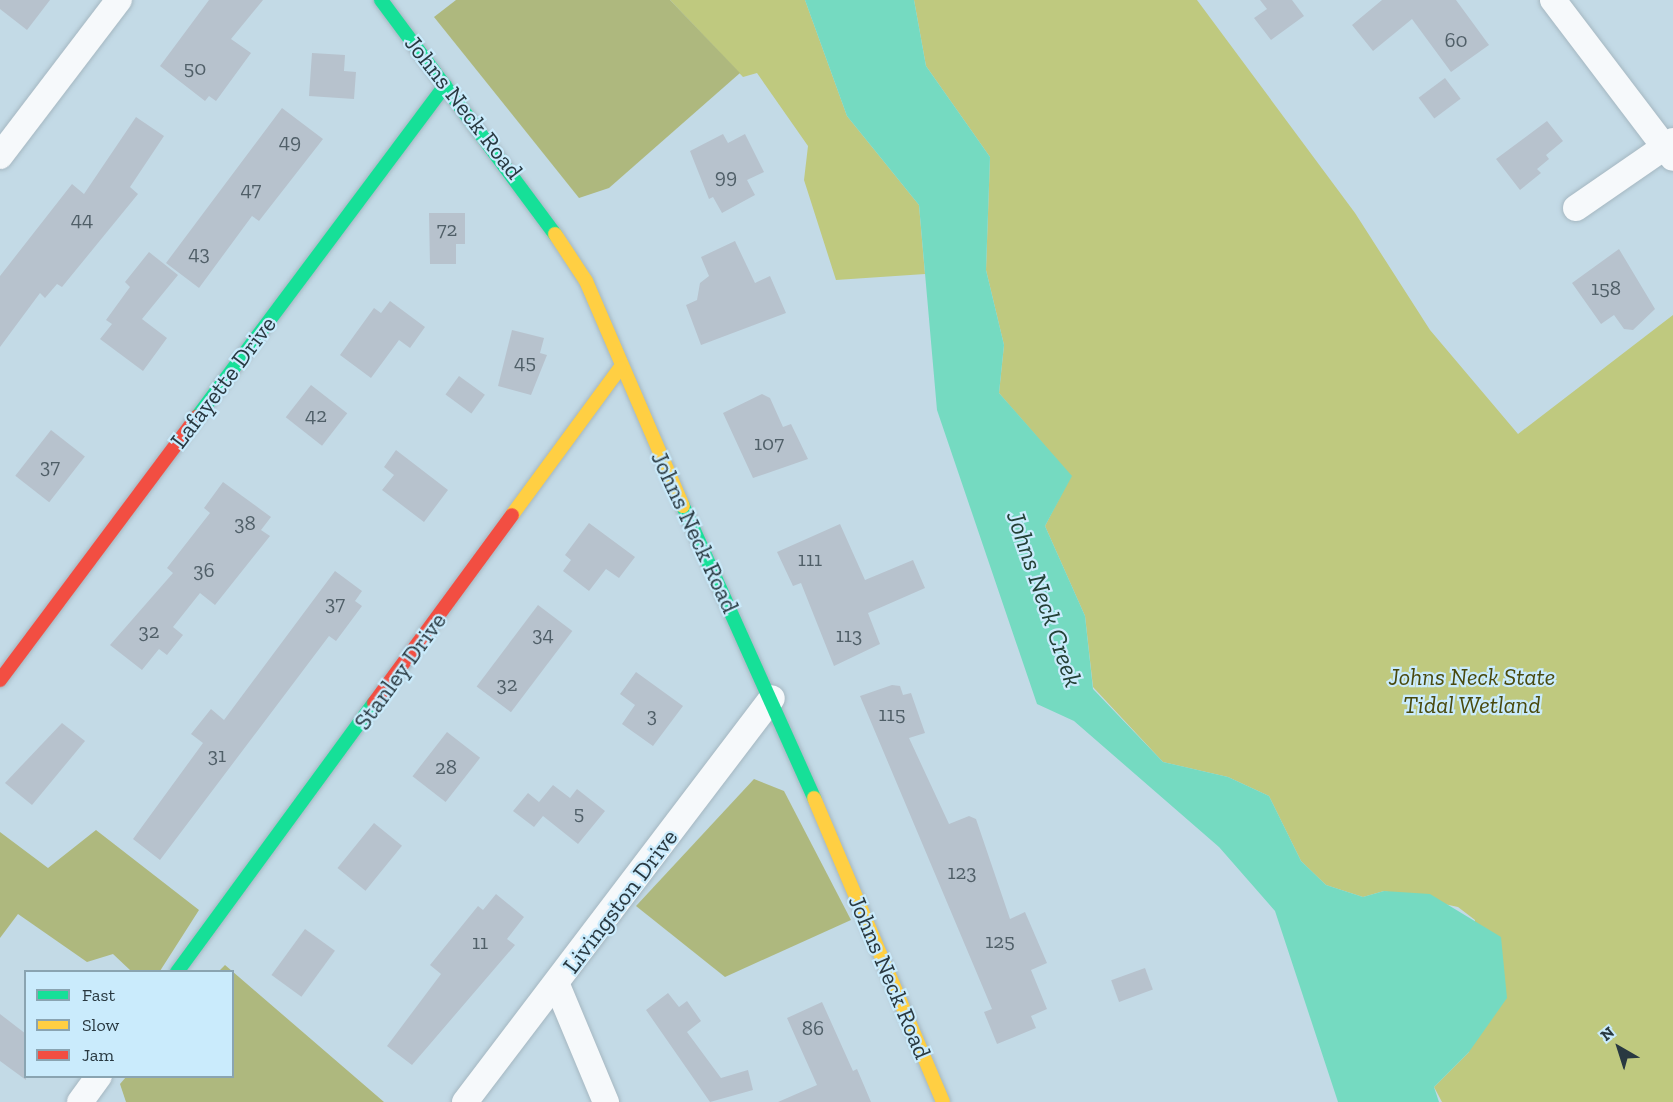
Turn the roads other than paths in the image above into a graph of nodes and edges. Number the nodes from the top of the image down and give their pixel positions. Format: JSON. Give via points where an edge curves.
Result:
{"nodes":[{"id":1,"x":119,"y":0,"type":"edge"},
{"id":2,"x":381,"y":0,"type":"edge"},
{"id":3,"x":1553,"y":0,"type":"edge"},
{"id":4,"x":445,"y":85,"type":"junction"},
{"id":5,"x":1670,"y":149,"type":"edge"},
{"id":6,"x":0,"y":156,"type":"edge"},
{"id":7,"x":1576,"y":208,"type":"dead end"},
{"id":8,"x":620,"y":368,"type":"junction"},
{"id":9,"x":0,"y":680,"type":"edge"},
{"id":10,"x":772,"y":698,"type":"junction"},
{"id":11,"x":178,"y":970,"type":"edge"},
{"id":12,"x":557,"y":985,"type":"junction"},
{"id":13,"x":98,"y":1078,"type":"edge"},
{"id":14,"x":80,"y":1102,"type":"edge"},
{"id":15,"x":465,"y":1102,"type":"edge"},
{"id":16,"x":606,"y":1102,"type":"edge"},
{"id":17,"x":943,"y":1102,"type":"edge"}],
"edges":[{"from":1,"to":6,"type":"street"},
{"from":2,"to":4,"type":"street","name":"Johns Neck Road"},
{"from":3,"to":5,"type":"street"},
{"from":4,"to":8,"type":"street","name":"Johns Neck Road","via":[[526,188],[586,281]]},
{"from":4,"to":9,"type":"street","name":"Lafayette Drive"},
{"from":5,"to":7,"type":"street"},
{"from":8,"to":10,"type":"street","name":"Johns Neck Road"},
{"from":8,"to":11,"type":"street","name":"Stanley Drive"},
{"from":10,"to":12,"type":"street","name":"Livingston Drive"},
{"from":10,"to":17,"type":"street","name":"Johns Neck Road"},
{"from":12,"to":15,"type":"street","name":"Livingston Drive"},
{"from":12,"to":16,"type":"street"},
{"from":13,"to":14,"type":"street"}]}
